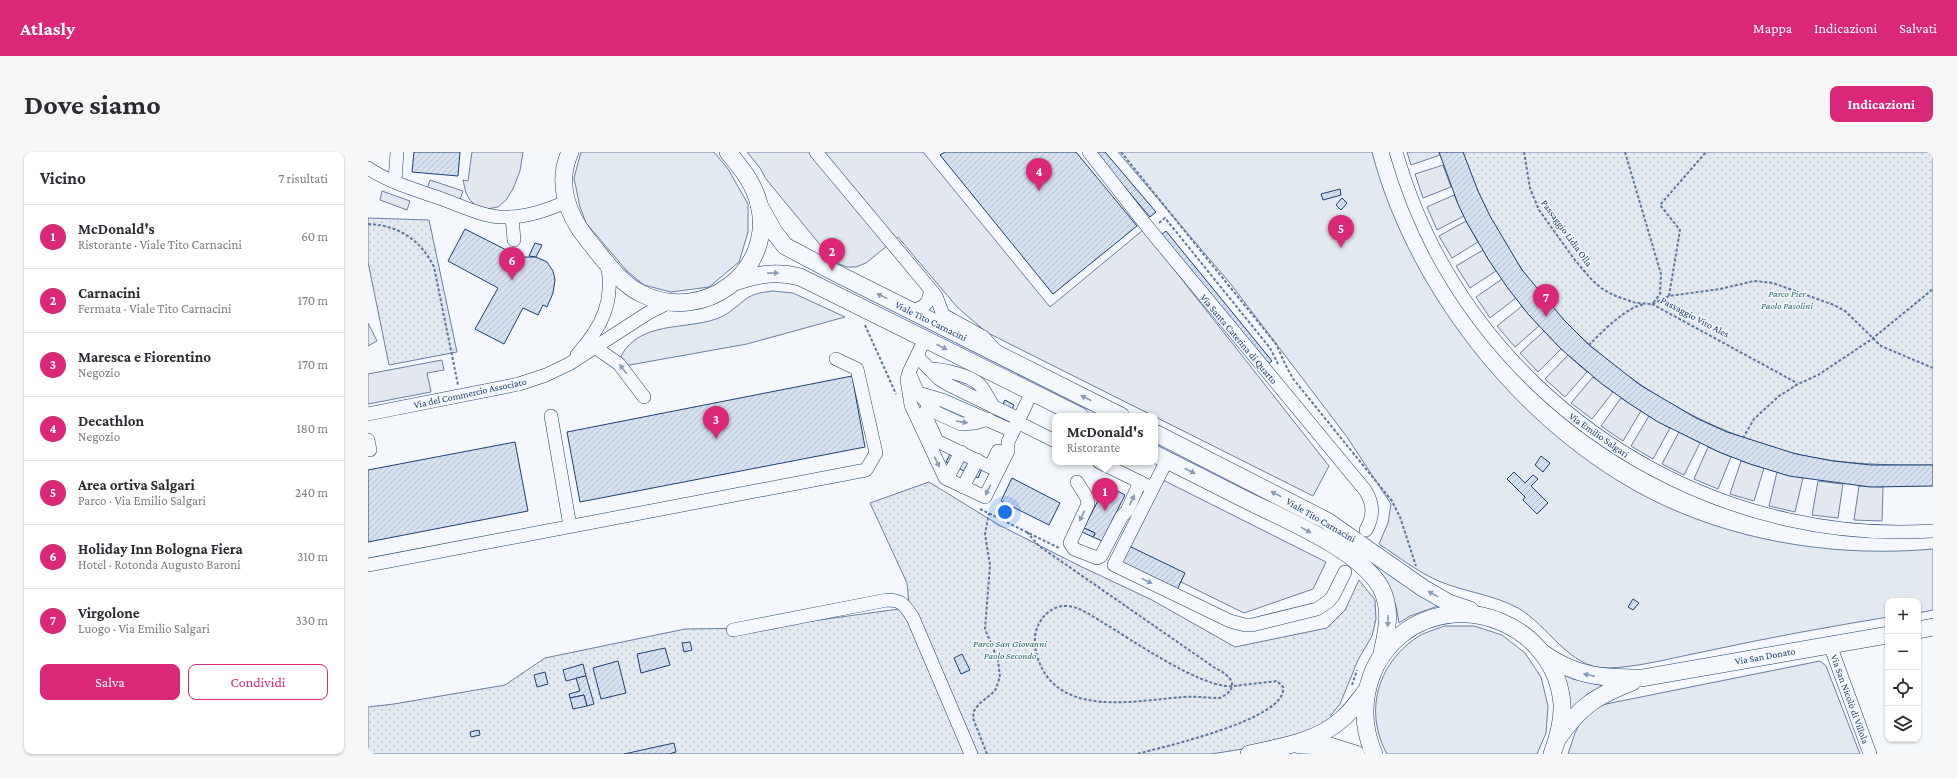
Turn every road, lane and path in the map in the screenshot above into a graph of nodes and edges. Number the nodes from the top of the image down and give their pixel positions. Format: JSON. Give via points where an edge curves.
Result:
{"nodes":[{"id":1,"x":397,"y":152,"type":"edge"},
{"id":2,"x":570,"y":152,"type":"edge"},
{"id":3,"x":728,"y":152,"type":"edge"},
{"id":4,"x":816,"y":152,"type":"edge"},
{"id":5,"x":1089,"y":152,"type":"edge"},
{"id":6,"x":1121,"y":152,"type":"edge"},
{"id":7,"x":1396,"y":152,"type":"edge"},
{"id":8,"x":1524,"y":152,"type":"edge"},
{"id":9,"x":1625,"y":152,"type":"edge"},
{"id":10,"x":1706,"y":152,"type":"edge"},
{"id":11,"x":368,"y":168,"type":"edge"},
{"id":12,"x":394,"y":181,"type":"junction"},
{"id":13,"x":566,"y":202,"type":"junction"},
{"id":14,"x":759,"y":205,"type":"junction"},
{"id":15,"x":512,"y":217,"type":"junction"},
{"id":16,"x":368,"y":224,"type":"edge"},
{"id":17,"x":1150,"y":230,"type":"junction"},
{"id":18,"x":514,"y":240,"type":"dead end"},
{"id":19,"x":607,"y":263,"type":"junction"},
{"id":20,"x":735,"y":282,"type":"junction"},
{"id":21,"x":1933,"y":289,"type":"edge"},
{"id":22,"x":930,"y":290,"type":"junction"},
{"id":23,"x":1669,"y":296,"type":"junction"},
{"id":24,"x":668,"y":303,"type":"junction"},
{"id":25,"x":1652,"y":304,"type":"junction"},
{"id":26,"x":911,"y":311,"type":"junction"},
{"id":27,"x":864,"y":325,"type":"dead end"},
{"id":28,"x":925,"y":338,"type":"junction"},
{"id":29,"x":1872,"y":339,"type":"junction"},
{"id":30,"x":1589,"y":345,"type":"dead end"},
{"id":31,"x":596,"y":348,"type":"junction"},
{"id":32,"x":998,"y":354,"type":"junction"},
{"id":33,"x":916,"y":356,"type":"junction"},
{"id":34,"x":836,"y":359,"type":"dead end"},
{"id":35,"x":569,"y":364,"type":"junction"},
{"id":36,"x":1279,"y":366,"type":"dead end"},
{"id":37,"x":1933,"y":368,"type":"edge"},
{"id":38,"x":908,"y":372,"type":"junction"},
{"id":39,"x":1294,"y":380,"type":"dead end"},
{"id":40,"x":1798,"y":384,"type":"junction"},
{"id":41,"x":1032,"y":392,"type":"junction"},
{"id":42,"x":918,"y":393,"type":"junction"},
{"id":43,"x":460,"y":396,"type":"junction"},
{"id":44,"x":897,"y":396,"type":"dead end"},
{"id":45,"x":644,"y":397,"type":"dead end"},
{"id":46,"x":930,"y":407,"type":"junction"},
{"id":47,"x":1074,"y":413,"type":"edge"},
{"id":48,"x":1115,"y":413,"type":"edge"},
{"id":49,"x":368,"y":414,"type":"edge"},
{"id":50,"x":551,"y":416,"type":"dead end"},
{"id":51,"x":988,"y":419,"type":"junction"},
{"id":52,"x":1014,"y":428,"type":"junction"},
{"id":53,"x":1158,"y":435,"type":"edge"},
{"id":54,"x":1743,"y":438,"type":"dead end"},
{"id":55,"x":1052,"y":440,"type":"edge"},
{"id":56,"x":961,"y":452,"type":"junction"},
{"id":57,"x":1161,"y":457,"type":"edge"},
{"id":58,"x":977,"y":460,"type":"junction"},
{"id":59,"x":1105,"y":465,"type":"edge"},
{"id":60,"x":947,"y":479,"type":"junction"},
{"id":61,"x":1077,"y":482,"type":"dead end"},
{"id":62,"x":1140,"y":482,"type":"junction"},
{"id":63,"x":963,"y":487,"type":"junction"},
{"id":64,"x":1153,"y":489,"type":"junction"},
{"id":65,"x":989,"y":513,"type":"dead end"},
{"id":66,"x":570,"y":526,"type":"junction"},
{"id":67,"x":1366,"y":530,"type":"dead end"},
{"id":68,"x":1933,"y":531,"type":"edge"},
{"id":69,"x":1027,"y":532,"type":"dead end"},
{"id":70,"x":368,"y":565,"type":"edge"},
{"id":71,"x":1345,"y":572,"type":"dead end"},
{"id":72,"x":1481,"y":615,"type":"junction"},
{"id":73,"x":1933,"y":627,"type":"edge"},
{"id":74,"x":1921,"y":629,"type":"edge"},
{"id":75,"x":733,"y":630,"type":"dead end"},
{"id":76,"x":1885,"y":636,"type":"edge"},
{"id":77,"x":1830,"y":645,"type":"junction"},
{"id":78,"x":1541,"y":651,"type":"junction"},
{"id":79,"x":1382,"y":656,"type":"junction"},
{"id":80,"x":1642,"y":678,"type":"junction"},
{"id":81,"x":1231,"y":686,"type":"junction"},
{"id":82,"x":1366,"y":691,"type":"junction"},
{"id":83,"x":1293,"y":745,"type":"junction"},
{"id":84,"x":1555,"y":746,"type":"edge"},
{"id":85,"x":971,"y":754,"type":"edge"},
{"id":86,"x":987,"y":754,"type":"edge"},
{"id":87,"x":1136,"y":754,"type":"edge"},
{"id":88,"x":1249,"y":754,"type":"edge"},
{"id":89,"x":1356,"y":754,"type":"edge"},
{"id":90,"x":1374,"y":754,"type":"edge"},
{"id":91,"x":1870,"y":754,"type":"edge"}],
"edges":[{"from":1,"to":12,"type":"street"},
{"from":2,"to":13,"type":"main road","via":[[564,174]]},
{"from":3,"to":14,"type":"main road","via":[[744,170]]},
{"from":4,"to":22,"type":"street"},
{"from":5,"to":17,"type":"street","name":"Via Santa Caterina di Quarto"},
{"from":6,"to":39,"type":"path","via":[[1276,344]]},
{"from":7,"to":68,"type":"street","name":"Via Emilio Salgari","via":[[1422,221],[1460,293],[1514,363],[1557,405],[1584,426],[1639,463],[1669,479],[1706,495],[1759,512],[1858,532]]},
{"from":8,"to":25,"type":"path","name":"Passaggio Lidia Olla","via":[[1533,199],[1574,259],[1601,288],[1629,301]]},
{"from":9,"to":25,"type":"path","via":[[1661,274],[1660,294]]},
{"from":10,"to":23,"type":"path","via":[[1660,205],[1680,230]]},
{"from":11,"to":12,"type":"street"},
{"from":12,"to":15,"type":"street","via":[[487,215]]},
{"from":13,"to":15,"type":"street","via":[[549,210]]},
{"from":13,"to":19,"type":"main road","via":[[570,216],[578,228]]},
{"from":14,"to":20,"type":"main road","via":[[758,244],[746,269]]},
{"from":26,"to":14,"type":"main road","name":"Viale Tito Carnacini","one_way":true,"via":[[785,246]]},
{"from":15,"to":18,"type":"street"},
{"from":16,"to":43,"type":"path","via":[[392,228],[406,234],[428,255],[434,268]]},
{"from":17,"to":36,"type":"path","via":[[1165,218],[1270,348]]},
{"from":17,"to":67,"type":"street","name":"Via Santa Caterina di Quarto","via":[[1370,498],[1372,511]]},
{"from":19,"to":24,"type":"main road","via":[[627,284],[640,293]]},
{"from":19,"to":35,"type":"street","name":"Via del Commercio Associato","via":[[610,287],[603,318],[594,334]]},
{"from":20,"to":24,"type":"main road","via":[[701,300],[681,304]]},
{"from":20,"to":28,"type":"main road","name":"Viale Tito Carnacini","one_way":true,"via":[[768,273],[785,273],[800,277]]},
{"from":21,"to":29,"type":"path"},
{"from":22,"to":26,"type":"street","via":[[928,302],[922,308]]},
{"from":22,"to":32,"type":"street","via":[[936,296],[942,315],[983,337]]},
{"from":23,"to":25,"type":"path"},
{"from":23,"to":29,"type":"path","via":[[1754,281],[1773,283],[1840,308]]},
{"from":24,"to":31,"type":"street","name":"Via del Commercio Associato","via":[[648,313]]},
{"from":25,"to":30,"type":"path","name":"Passaggio Vito Ales","via":[[1637,305],[1611,324]]},
{"from":25,"to":40,"type":"path","name":"Passaggio Vito Ales"},
{"from":26,"to":32,"type":"main road","name":"Viale Tito Carnacini"},
{"from":27,"to":44,"type":"path"},
{"from":28,"to":33,"type":"street"},
{"from":28,"to":41,"type":"main road","name":"Viale Tito Carnacini","one_way":true},
{"from":29,"to":37,"type":"path","via":[[1889,351]]},
{"from":29,"to":40,"type":"path"},
{"from":31,"to":35,"type":"street","name":"Via del Commercio Associato"},
{"from":45,"to":31,"type":"street","one_way":true,"via":[[619,364]]},
{"from":48,"to":32,"type":"main road","name":"Viale Tito Carnacini","one_way":true},
{"from":33,"to":38,"type":"street"},
{"from":33,"to":52,"type":"street","via":[[929,369],[956,373],[979,384]]},
{"from":34,"to":66,"type":"street","via":[[857,368],[876,453],[866,470]]},
{"from":35,"to":43,"type":"street","name":"Via del Commercio Associato","via":[[519,384]]},
{"from":38,"to":42,"type":"street"},
{"from":38,"to":60,"type":"street","one_way":true,"via":[[907,389],[911,405]]},
{"from":40,"to":54,"type":"path","via":[[1766,406],[1747,428]]},
{"from":41,"to":47,"type":"main road","name":"Viale Tito Carnacini"},
{"from":41,"to":52,"type":"street"},
{"from":42,"to":46,"type":"street"},
{"from":42,"to":51,"type":"street"},
{"from":43,"to":49,"type":"street","name":"Via del Commercio Associato"},
{"from":46,"to":51,"type":"street","one_way":true,"via":[[961,424]]},
{"from":46,"to":56,"type":"street","via":[[927,408],[925,415],[937,441]]},
{"from":50,"to":66,"type":"street"},
{"from":51,"to":52,"type":"street"},
{"from":52,"to":55,"type":"street"},
{"from":52,"to":58,"type":"street","via":[[990,467]]},
{"from":52,"to":63,"type":"street","one_way":true,"via":[[1008,451],[985,497]]},
{"from":72,"to":53,"type":"main road","name":"Viale Tito Carnacini","one_way":true,"via":[[1449,603],[1423,588],[1321,518]]},
{"from":56,"to":58,"type":"street"},
{"from":56,"to":60,"type":"street"},
{"from":57,"to":64,"type":"street"},
{"from":57,"to":79,"type":"main road","name":"Viale Tito Carnacini","one_way":true,"via":[[1313,534],[1354,560],[1372,575],[1381,588],[1387,604],[1388,621]]},
{"from":58,"to":63,"type":"street"},
{"from":59,"to":62,"type":"street"},
{"from":60,"to":63,"type":"street"},
{"from":61,"to":62,"type":"street","one_way":true,"via":[[1088,504],[1070,543],[1074,549],[1097,558],[1127,511]]},
{"from":62,"to":64,"type":"street"},
{"from":64,"to":71,"type":"street","one_way":true,"via":[[1114,565],[1237,624],[1252,625],[1317,609],[1333,596]]},
{"from":65,"to":86,"type":"path","via":[[985,534],[990,565],[985,629],[998,660],[1000,677],[995,691],[979,704],[973,718]]},
{"from":66,"to":70,"type":"street"},
{"from":69,"to":81,"type":"path","via":[[1039,546],[1230,677]]},
{"from":72,"to":78,"type":"main road","via":[[1516,628]]},
{"from":72,"to":79,"type":"main road","via":[[1446,614],[1427,620],[1394,640]]},
{"from":73,"to":74,"type":"main road"},
{"from":75,"to":85,"type":"street","via":[[897,600],[913,618]]},
{"from":76,"to":77,"type":"main road","name":"Via San Donato"},
{"from":77,"to":80,"type":"main road","name":"Via San Donato"},
{"from":77,"to":91,"type":"street","name":"Via San Nicolò di Villola"},
{"from":80,"to":78,"type":"main road","name":"Via San Donato","one_way":true,"via":[[1588,676],[1556,662]]},
{"from":78,"to":84,"type":"main road","via":[[1552,669],[1562,704],[1561,723]]},
{"from":79,"to":82,"type":"main road","via":[[1373,670]]},
{"from":80,"to":84,"type":"main road","name":"Via San Donato","via":[[1596,698],[1582,708]]},
{"from":81,"to":81,"type":"path","via":[[1219,686],[1200,679],[1082,611],[1072,608],[1063,606],[1046,614],[1036,630],[1038,661],[1046,677],[1066,694],[1112,702],[1200,696],[1220,698],[1227,694]]},
{"from":81,"to":87,"type":"path","via":[[1276,681],[1284,691],[1282,699],[1275,706],[1246,722]]},
{"from":82,"to":83,"type":"main road","via":[[1342,720],[1325,731]]},
{"from":82,"to":90,"type":"main road","via":[[1365,722]]},
{"from":83,"to":88,"type":"main road"},
{"from":83,"to":89,"type":"main road","via":[[1330,746]]}]}
